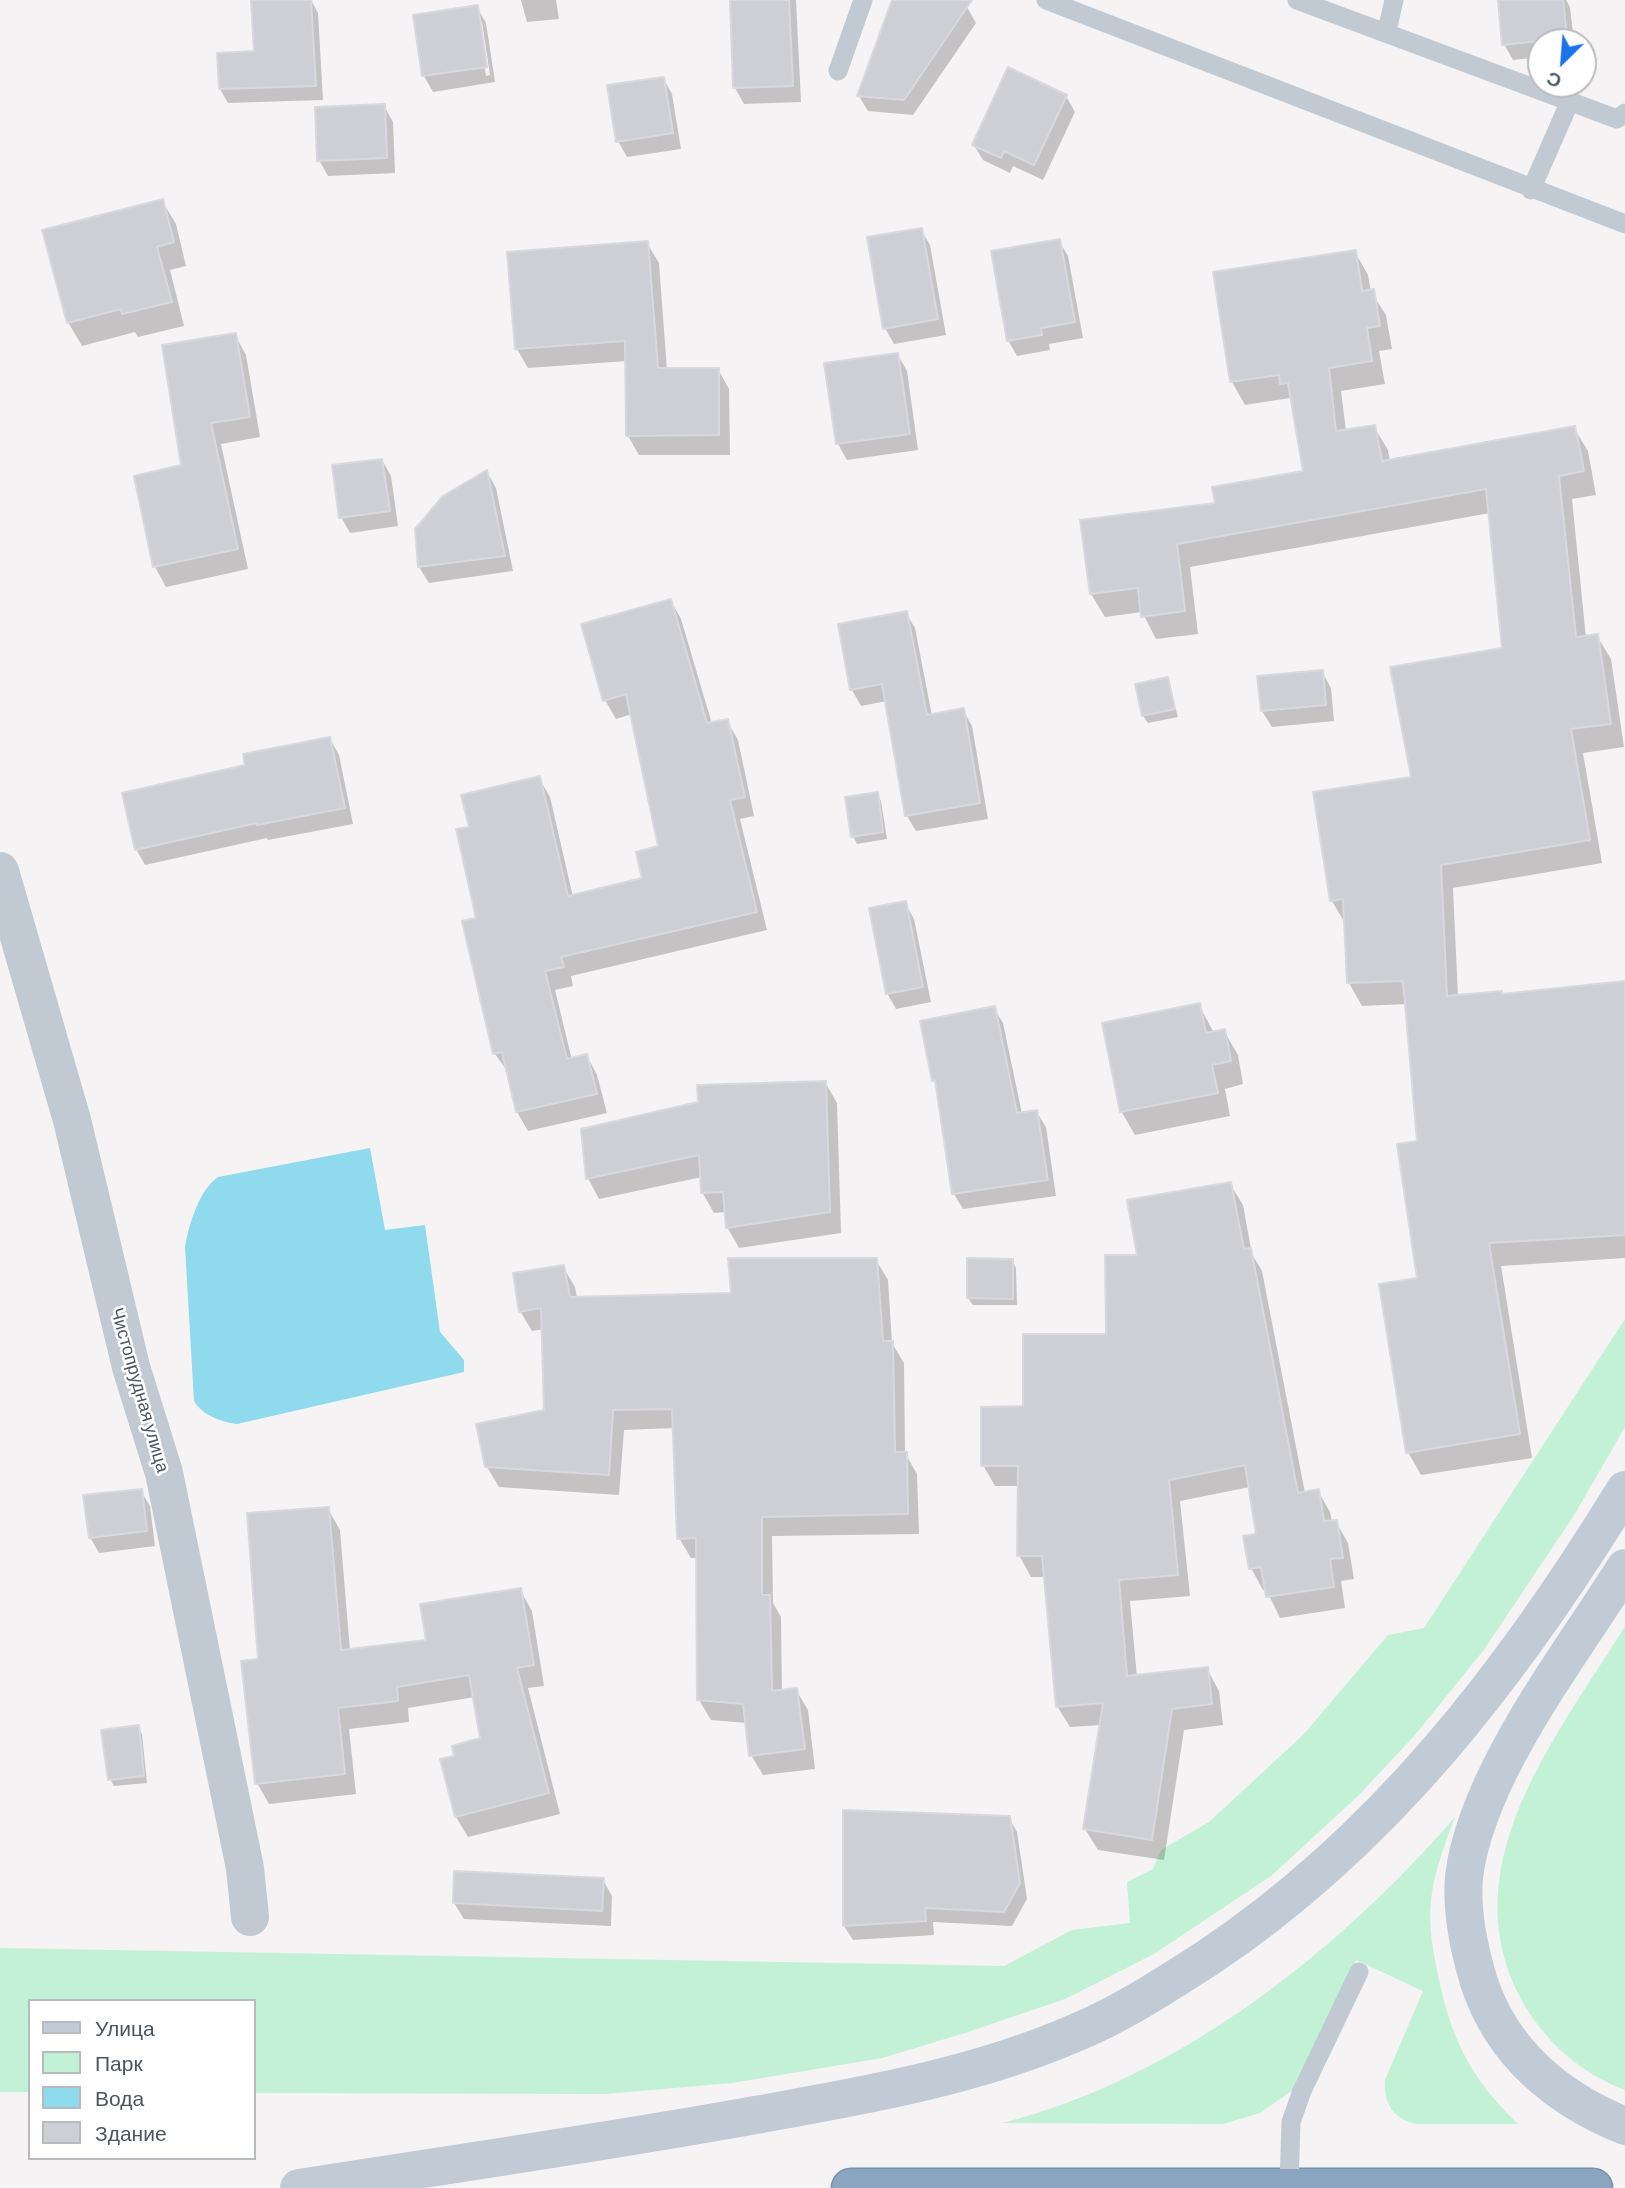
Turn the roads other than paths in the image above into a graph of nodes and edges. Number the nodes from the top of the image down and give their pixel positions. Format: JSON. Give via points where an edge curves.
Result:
{"nodes":[{"id":1,"x":863,"y":0,"type":"edge"},
{"id":2,"x":1046,"y":0,"type":"edge"},
{"id":3,"x":1297,"y":0,"type":"edge"},
{"id":4,"x":1394,"y":0,"type":"edge"},
{"id":5,"x":1387,"y":32,"type":"junction"},
{"id":6,"x":838,"y":71,"type":"dead end"},
{"id":7,"x":1570,"y":101,"type":"junction"},
{"id":8,"x":1625,"y":113,"type":"edge"},
{"id":9,"x":1531,"y":190,"type":"junction"},
{"id":10,"x":1625,"y":225,"type":"edge"},
{"id":11,"x":0,"y":871,"type":"edge"},
{"id":12,"x":1625,"y":1490,"type":"edge"},
{"id":13,"x":1622,"y":1579,"type":"edge"},
{"id":14,"x":250,"y":1917,"type":"dead end"},
{"id":15,"x":1359,"y":1972,"type":"dead end"},
{"id":16,"x":1625,"y":2126,"type":"edge"},
{"id":17,"x":1289,"y":2186,"type":"junction"},
{"id":18,"x":299,"y":2188,"type":"edge"},
{"id":19,"x":851,"y":2188,"type":"edge"},
{"id":20,"x":1593,"y":2188,"type":"edge"}],
"edges":[{"from":1,"to":6,"type":"lane"},
{"from":2,"to":9,"type":"lane"},
{"from":3,"to":5,"type":"lane"},
{"from":4,"to":5,"type":"lane"},
{"from":5,"to":7,"type":"lane"},
{"from":7,"to":8,"type":"lane","via":[[1617,119]]},
{"from":7,"to":9,"type":"lane"},
{"from":9,"to":10,"type":"lane"},
{"from":11,"to":14,"type":"street","name":"Чистопрудная улица","via":[[72,1120],[131,1367],[164,1473],[245,1868]]},
{"from":12,"to":18,"type":"main road","via":[[1508,1667],[1382,1815],[1284,1903],[1168,1984],[1122,2010],[1030,2051],[891,2089],[669,2132]]},
{"from":13,"to":16,"type":"main road","via":[[1496,1776],[1468,1857],[1464,1900],[1483,1995],[1514,2049],[1578,2105]]},
{"from":15,"to":17,"type":"lane","via":[[1291,2122]]},
{"from":17,"to":19,"type":"highway"},
{"from":17,"to":20,"type":"highway"}]}
